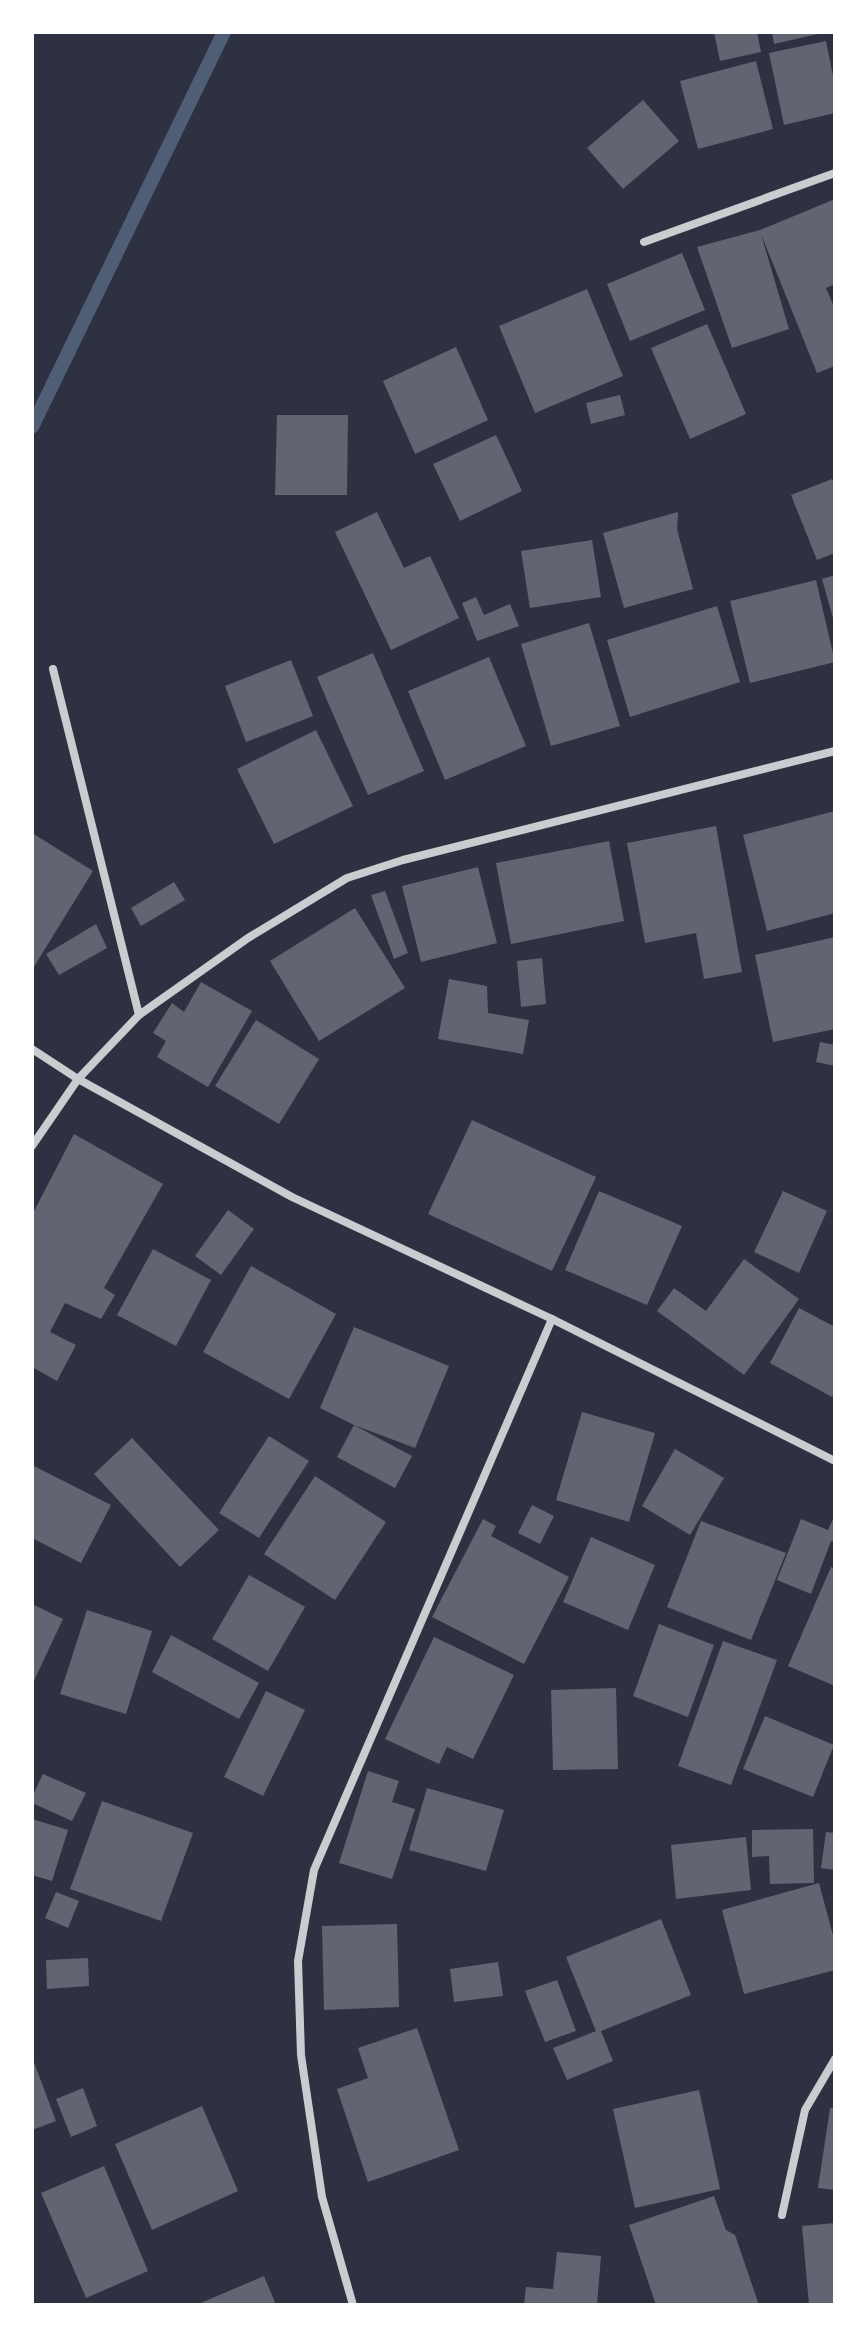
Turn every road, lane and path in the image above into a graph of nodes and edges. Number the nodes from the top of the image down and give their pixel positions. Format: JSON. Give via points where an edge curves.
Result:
{"nodes":[{"id":1,"x":835,"y":173,"type":"edge"},
{"id":2,"x":644,"y":242,"type":"dead end"},
{"id":3,"x":53,"y":669,"type":"dead end"},
{"id":4,"x":835,"y":751,"type":"edge"},
{"id":5,"x":139,"y":1015,"type":"junction"},
{"id":6,"x":32,"y":1049,"type":"edge"},
{"id":7,"x":78,"y":1079,"type":"junction"},
{"id":8,"x":32,"y":1146,"type":"edge"},
{"id":9,"x":552,"y":1319,"type":"junction"},
{"id":10,"x":835,"y":1461,"type":"edge"},
{"id":11,"x":835,"y":2059,"type":"edge"},
{"id":12,"x":782,"y":2215,"type":"dead end"},
{"id":13,"x":353,"y":2305,"type":"edge"}],
"edges":[{"from":1,"to":2,"type":"street"},
{"from":3,"to":5,"type":"street"},
{"from":4,"to":5,"type":"street","via":[[347,878],[248,938]]},
{"from":5,"to":7,"type":"street"},
{"from":6,"to":7,"type":"street"},
{"from":7,"to":8,"type":"street"},
{"from":7,"to":9,"type":"street","via":[[292,1197]]},
{"from":9,"to":10,"type":"street"},
{"from":9,"to":13,"type":"street","via":[[314,1870],[298,1961],[301,2055],[322,2197]]},
{"from":11,"to":12,"type":"street","via":[[805,2110]]}]}
